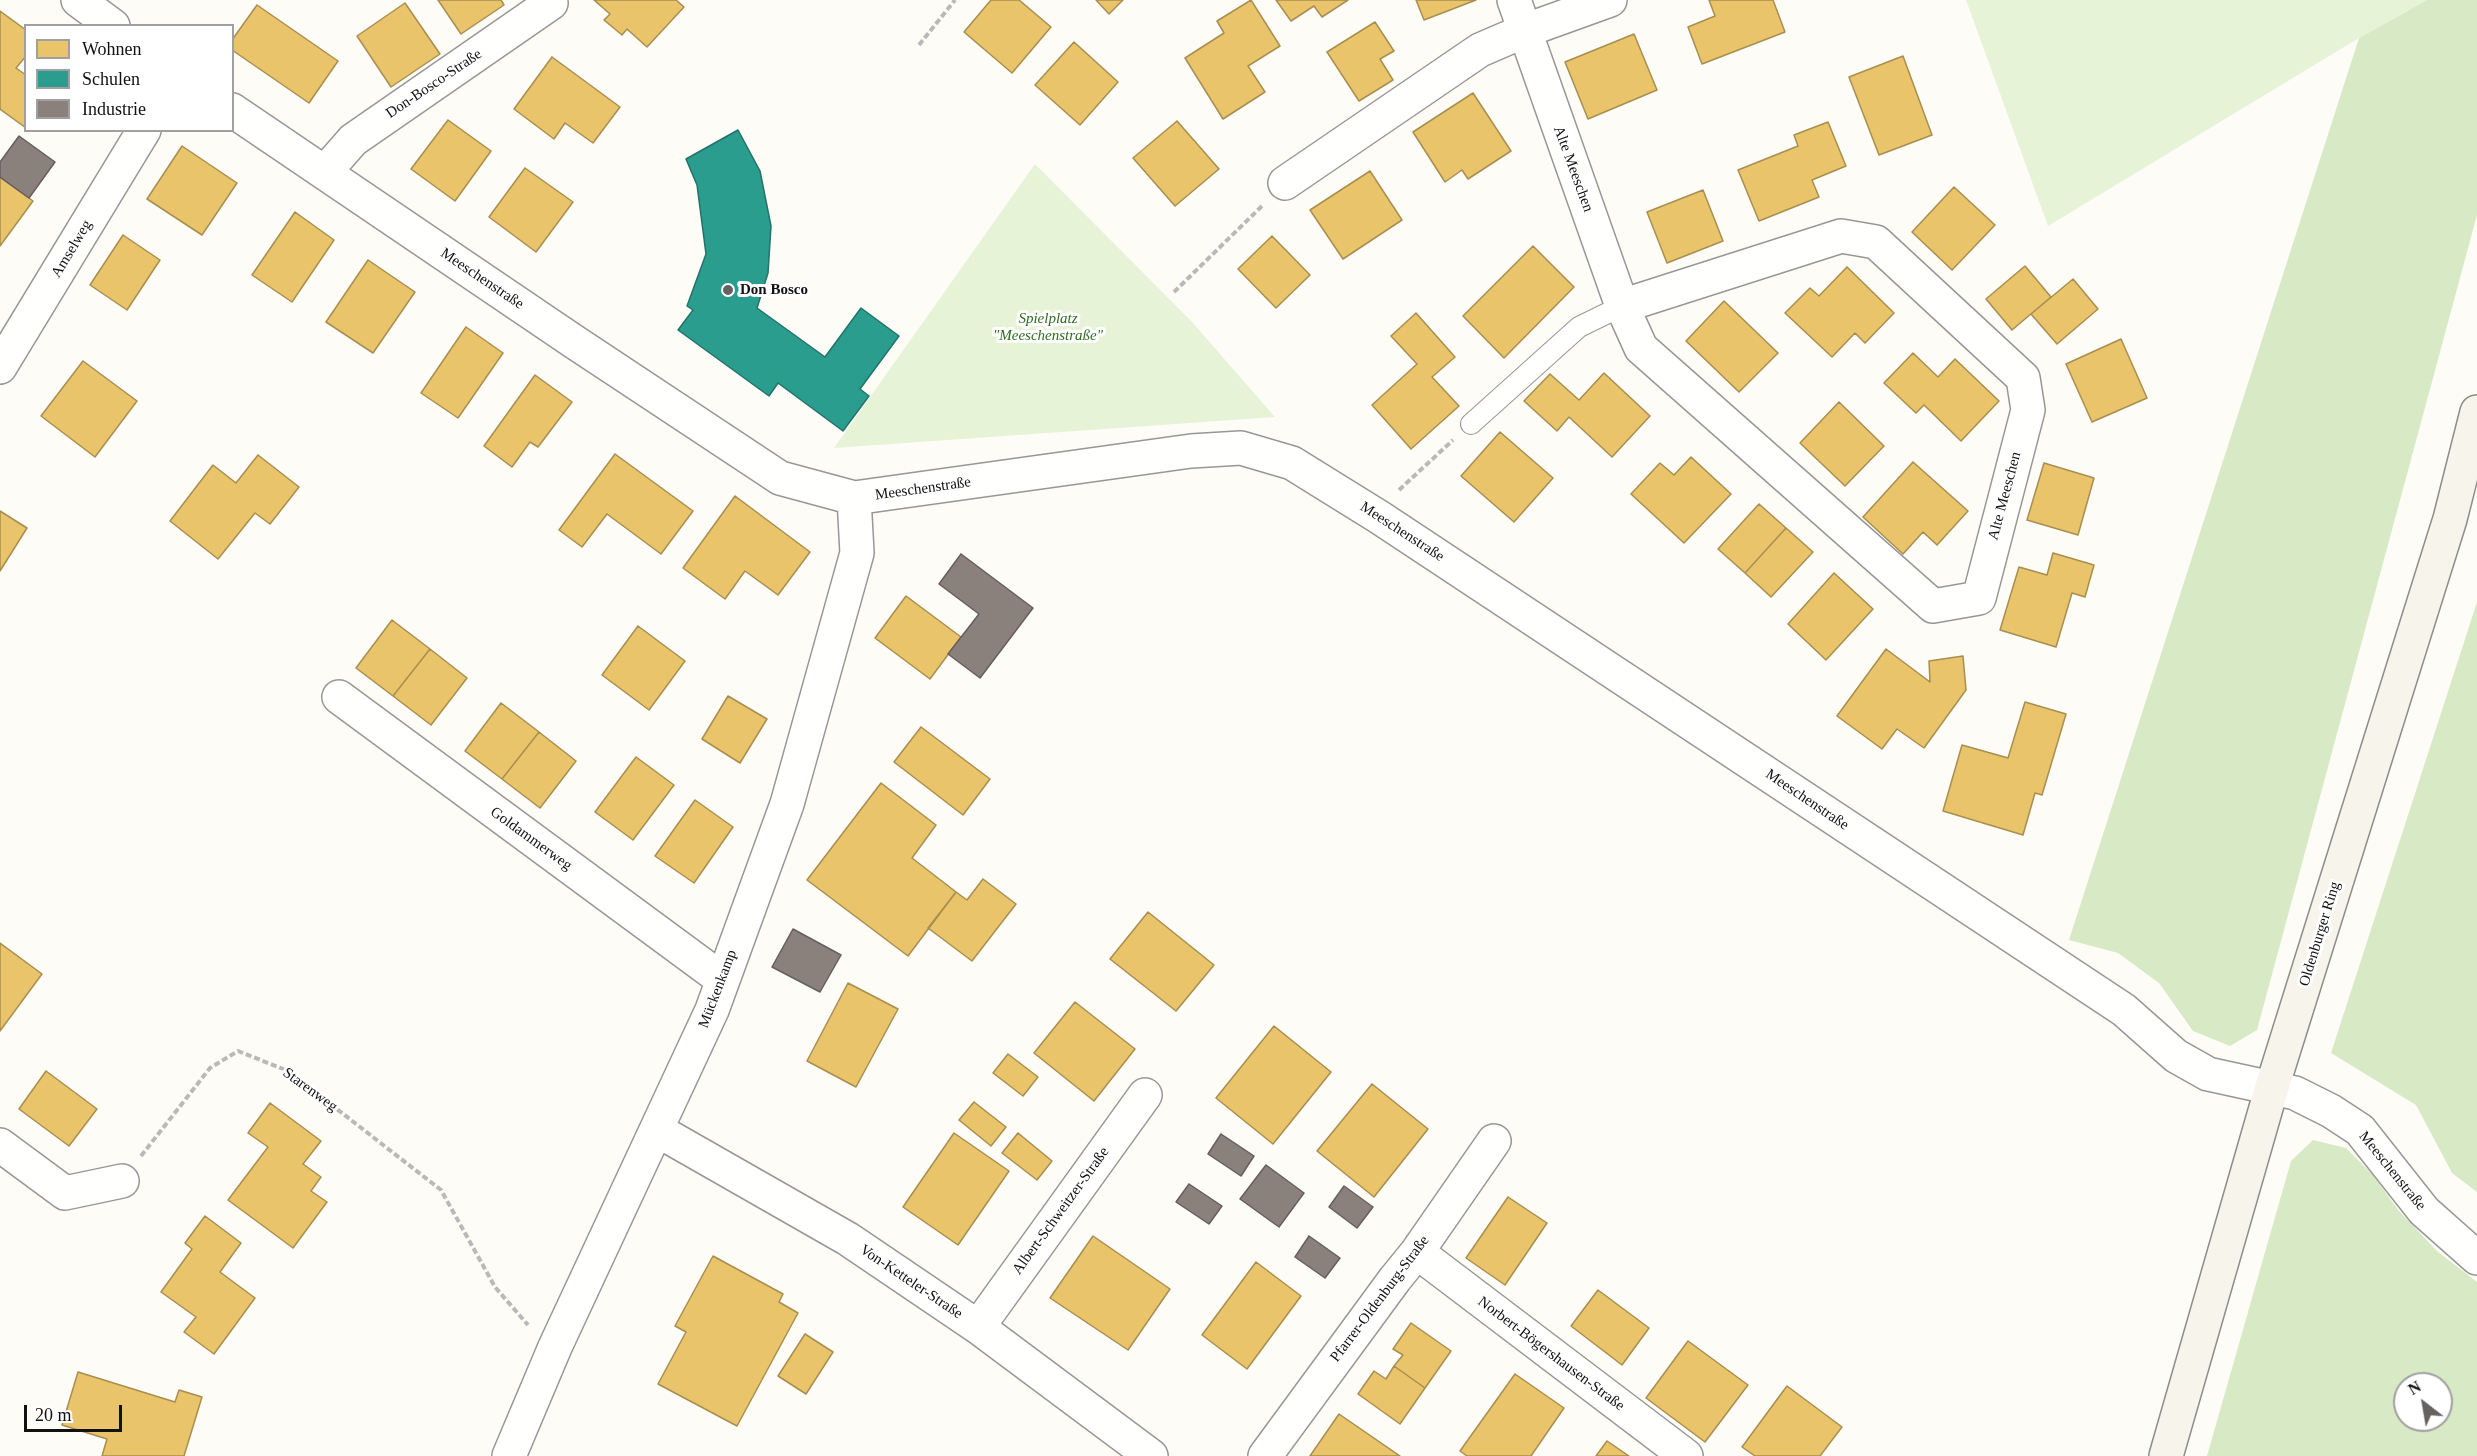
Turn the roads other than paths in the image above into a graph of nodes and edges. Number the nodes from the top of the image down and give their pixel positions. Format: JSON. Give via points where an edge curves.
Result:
{"nodes":[{"id":1,"x":79,"y":0,"type":"edge"},
{"id":2,"x":1514,"y":0,"type":"edge"},
{"id":3,"x":1610,"y":0,"type":"edge"},
{"id":4,"x":551,"y":3,"type":"dead end"},
{"id":5,"x":110,"y":24,"type":"edge"},
{"id":6,"x":1524,"y":31,"type":"junction"},
{"id":7,"x":234,"y":111,"type":"edge"},
{"id":8,"x":143,"y":132,"type":"edge"},
{"id":9,"x":325,"y":172,"type":"junction"},
{"id":10,"x":1285,"y":183,"type":"road end"},
{"id":11,"x":1622,"y":306,"type":"junction"},
{"id":12,"x":0,"y":367,"type":"edge"},
{"id":13,"x":2477,"y":412,"type":"edge"},
{"id":14,"x":1471,"y":424,"type":"road end"},
{"id":15,"x":854,"y":498,"type":"junction"},
{"id":16,"x":339,"y":697,"type":"dead end"},
{"id":17,"x":723,"y":980,"type":"junction"},
{"id":18,"x":2272,"y":1087,"type":"junction"},
{"id":19,"x":1145,"y":1095,"type":"dead end"},
{"id":20,"x":657,"y":1130,"type":"junction"},
{"id":21,"x":1494,"y":1141,"type":"dead end"},
{"id":22,"x":0,"y":1145,"type":"edge"},
{"id":23,"x":122,"y":1180,"type":"road end"},
{"id":24,"x":1417,"y":1252,"type":"junction"},
{"id":25,"x":2477,"y":1258,"type":"edge"},
{"id":26,"x":978,"y":1327,"type":"junction"},
{"id":27,"x":509,"y":1456,"type":"edge"},
{"id":28,"x":1151,"y":1456,"type":"edge"},
{"id":29,"x":1265,"y":1456,"type":"edge"},
{"id":30,"x":1686,"y":1456,"type":"edge"},
{"id":31,"x":2166,"y":1456,"type":"edge"}],
"edges":[{"from":1,"to":5,"type":"street"},
{"from":2,"to":6,"type":"street","name":"Alte Meeschen"},
{"from":3,"to":6,"type":"street"},
{"from":4,"to":9,"type":"street","name":"Don-Bosco-Straße","via":[[352,140]]},
{"from":6,"to":10,"type":"street","via":[[1480,50]]},
{"from":6,"to":11,"type":"street","name":"Alte Meeschen"},
{"from":7,"to":9,"type":"street","name":"Meeschenstraße"},
{"from":8,"to":12,"type":"street","name":"Amselweg"},
{"from":9,"to":15,"type":"street","name":"Meeschenstraße","via":[[780,478]]},
{"from":11,"to":11,"type":"street","name":"Alte Meeschen","via":[[1641,348],[1933,606],[1979,598],[2028,410],[2023,378],[1876,242],[1841,236]]},
{"from":11,"to":14,"type":"lane","via":[[1580,327]]},
{"from":13,"to":18,"type":"main road","name":"Oldenburger Ring","via":[[2450,519]]},
{"from":15,"to":17,"type":"street","name":"Mückenkamp","via":[[857,553],[787,804]]},
{"from":15,"to":18,"type":"street","name":"Meeschenstraße","via":[[1191,451],[1241,448],[1293,463],[2124,1010],[2176,1056],[2208,1074]]},
{"from":16,"to":17,"type":"street","name":"Goldammerweg"},
{"from":17,"to":20,"type":"street","name":"Mückenkamp"},
{"from":18,"to":25,"type":"street","name":"Meeschenstraße","via":[[2295,1093],[2360,1130],[2424,1211]]},
{"from":18,"to":31,"type":"main road","name":"Oldenburger Ring"},
{"from":19,"to":26,"type":"street","name":"Albert-Schweitzer-Straße"},
{"from":20,"to":26,"type":"street","name":"Von-Ketteler-Straße","via":[[848,1239]]},
{"from":20,"to":27,"type":"street","name":"Mückenkamp","via":[[555,1347]]},
{"from":21,"to":24,"type":"street","name":"Pfarrer-Oldenburg-Straße"},
{"from":22,"to":23,"type":"street","via":[[66,1193]]},
{"from":24,"to":29,"type":"street","name":"Pfarrer-Oldenburg-Straße"},
{"from":24,"to":30,"type":"street","name":"Norbert-Bögershausen-Straße"},
{"from":26,"to":28,"type":"street","name":"Von-Ketteler-Straße"}]}
